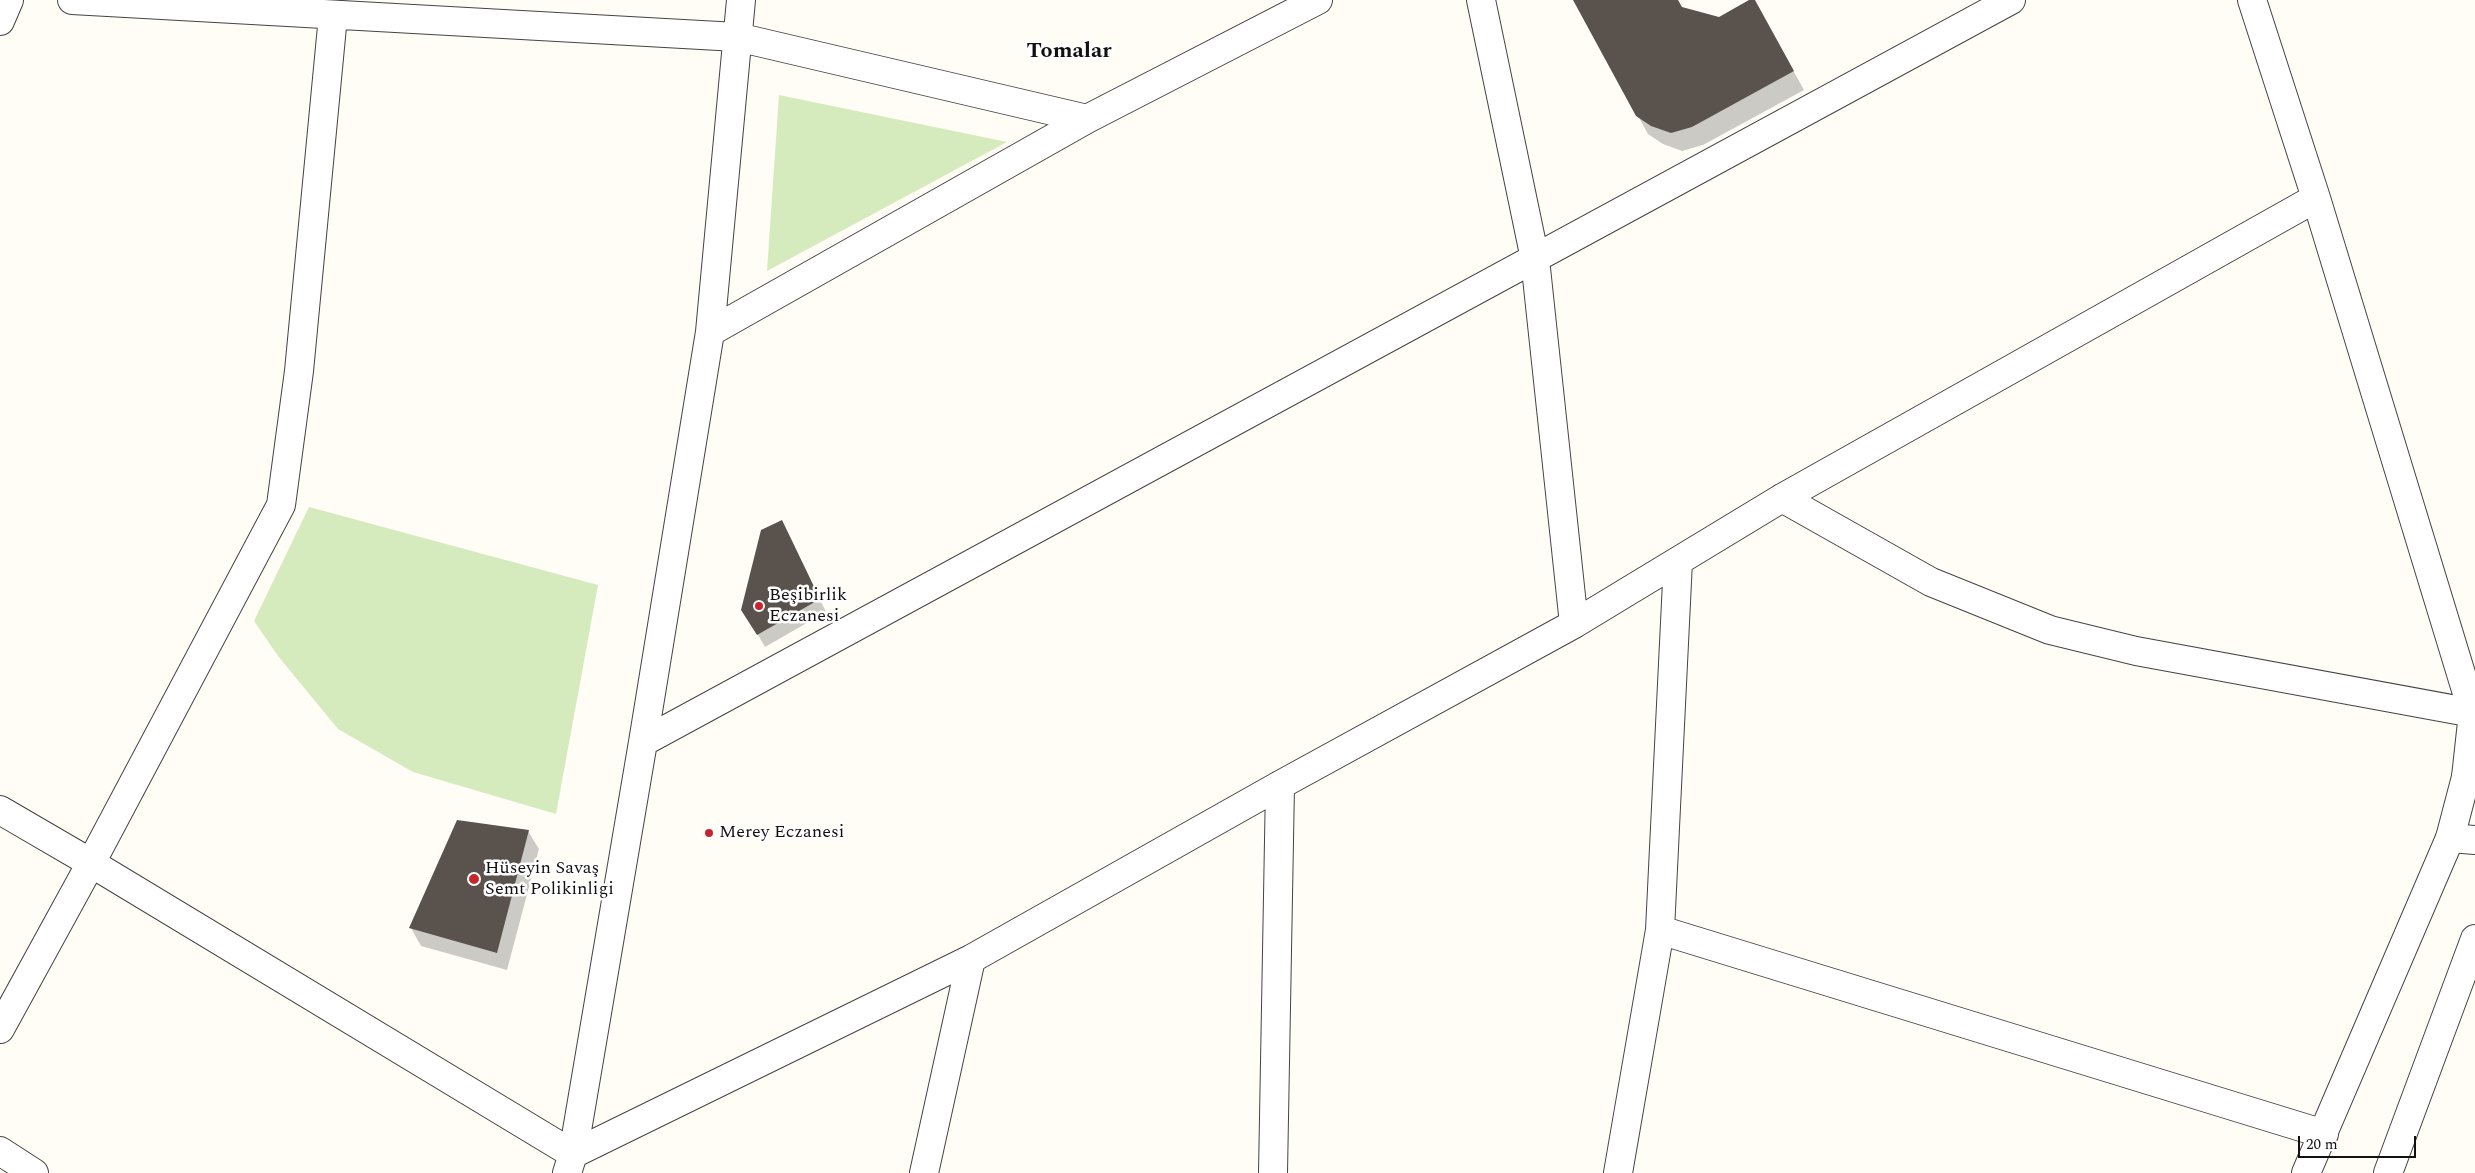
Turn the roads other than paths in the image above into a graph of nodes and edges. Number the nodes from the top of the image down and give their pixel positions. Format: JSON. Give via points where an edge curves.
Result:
{"nodes":[{"id":1,"x":9,"y":0,"type":"edge"},
{"id":2,"x":72,"y":0,"type":"edge"},
{"id":3,"x":741,"y":0,"type":"edge"},
{"id":4,"x":1318,"y":0,"type":"edge"},
{"id":5,"x":1480,"y":0,"type":"edge"},
{"id":6,"x":2011,"y":0,"type":"edge"},
{"id":7,"x":2252,"y":0,"type":"edge"},
{"id":8,"x":333,"y":16,"type":"junction"},
{"id":9,"x":0,"y":21,"type":"edge"},
{"id":10,"x":737,"y":37,"type":"junction"},
{"id":11,"x":1087,"y":119,"type":"junction"},
{"id":12,"x":2316,"y":198,"type":"junction"},
{"id":13,"x":1535,"y":259,"type":"junction"},
{"id":14,"x":710,"y":332,"type":"junction"},
{"id":15,"x":1782,"y":498,"type":"junction"},
{"id":16,"x":1678,"y":561,"type":"junction"},
{"id":17,"x":1574,"y":624,"type":"junction"},
{"id":18,"x":2473,"y":713,"type":"junction"},
{"id":19,"x":643,"y":742,"type":"junction"},
{"id":20,"x":2470,"y":777,"type":"edge"},
{"id":21,"x":1280,"y":785,"type":"junction"},
{"id":22,"x":0,"y":810,"type":"edge"},
{"id":23,"x":2463,"y":839,"type":"edge"},
{"id":24,"x":92,"y":863,"type":"junction"},
{"id":25,"x":1660,"y":930,"type":"junction"},
{"id":26,"x":2475,"y":938,"type":"edge"},
{"id":27,"x":971,"y":959,"type":"junction"},
{"id":28,"x":0,"y":1029,"type":"edge"},
{"id":29,"x":2324,"y":1134,"type":"junction"},
{"id":30,"x":0,"y":1150,"type":"edge"},
{"id":31,"x":570,"y":1164,"type":"edge"},
{"id":32,"x":34,"y":1173,"type":"edge"},
{"id":33,"x":924,"y":1173,"type":"edge"},
{"id":34,"x":1273,"y":1173,"type":"edge"},
{"id":35,"x":1618,"y":1173,"type":"edge"},
{"id":36,"x":2306,"y":1173,"type":"edge"},
{"id":37,"x":2388,"y":1173,"type":"edge"}],
"edges":[{"from":1,"to":9,"type":"street"},
{"from":2,"to":8,"type":"street"},
{"from":3,"to":10,"type":"street"},
{"from":4,"to":11,"type":"street"},
{"from":5,"to":13,"type":"street"},
{"from":6,"to":13,"type":"street"},
{"from":7,"to":12,"type":"street"},
{"from":8,"to":10,"type":"street"},
{"from":8,"to":24,"type":"street","via":[[298,371],[281,505]]},
{"from":10,"to":11,"type":"street"},
{"from":10,"to":14,"type":"street"},
{"from":11,"to":14,"type":"street"},
{"from":12,"to":15,"type":"street"},
{"from":12,"to":18,"type":"street"},
{"from":13,"to":17,"type":"street"},
{"from":13,"to":19,"type":"street"},
{"from":14,"to":19,"type":"street"},
{"from":15,"to":16,"type":"street"},
{"from":15,"to":18,"type":"street","via":[[1931,582],[2050,630],[2136,651]]},
{"from":16,"to":17,"type":"street"},
{"from":16,"to":25,"type":"street"},
{"from":17,"to":21,"type":"street"},
{"from":18,"to":20,"type":"street"},
{"from":19,"to":31,"type":"street"},
{"from":20,"to":23,"type":"street"},
{"from":21,"to":27,"type":"street"},
{"from":21,"to":34,"type":"street"},
{"from":22,"to":24,"type":"street"},
{"from":23,"to":29,"type":"street"},
{"from":24,"to":28,"type":"street"},
{"from":24,"to":31,"type":"street"},
{"from":25,"to":29,"type":"street"},
{"from":25,"to":35,"type":"street"},
{"from":26,"to":37,"type":"street"},
{"from":27,"to":31,"type":"street"},
{"from":27,"to":33,"type":"street"},
{"from":29,"to":36,"type":"street"},
{"from":30,"to":32,"type":"street"}]}
